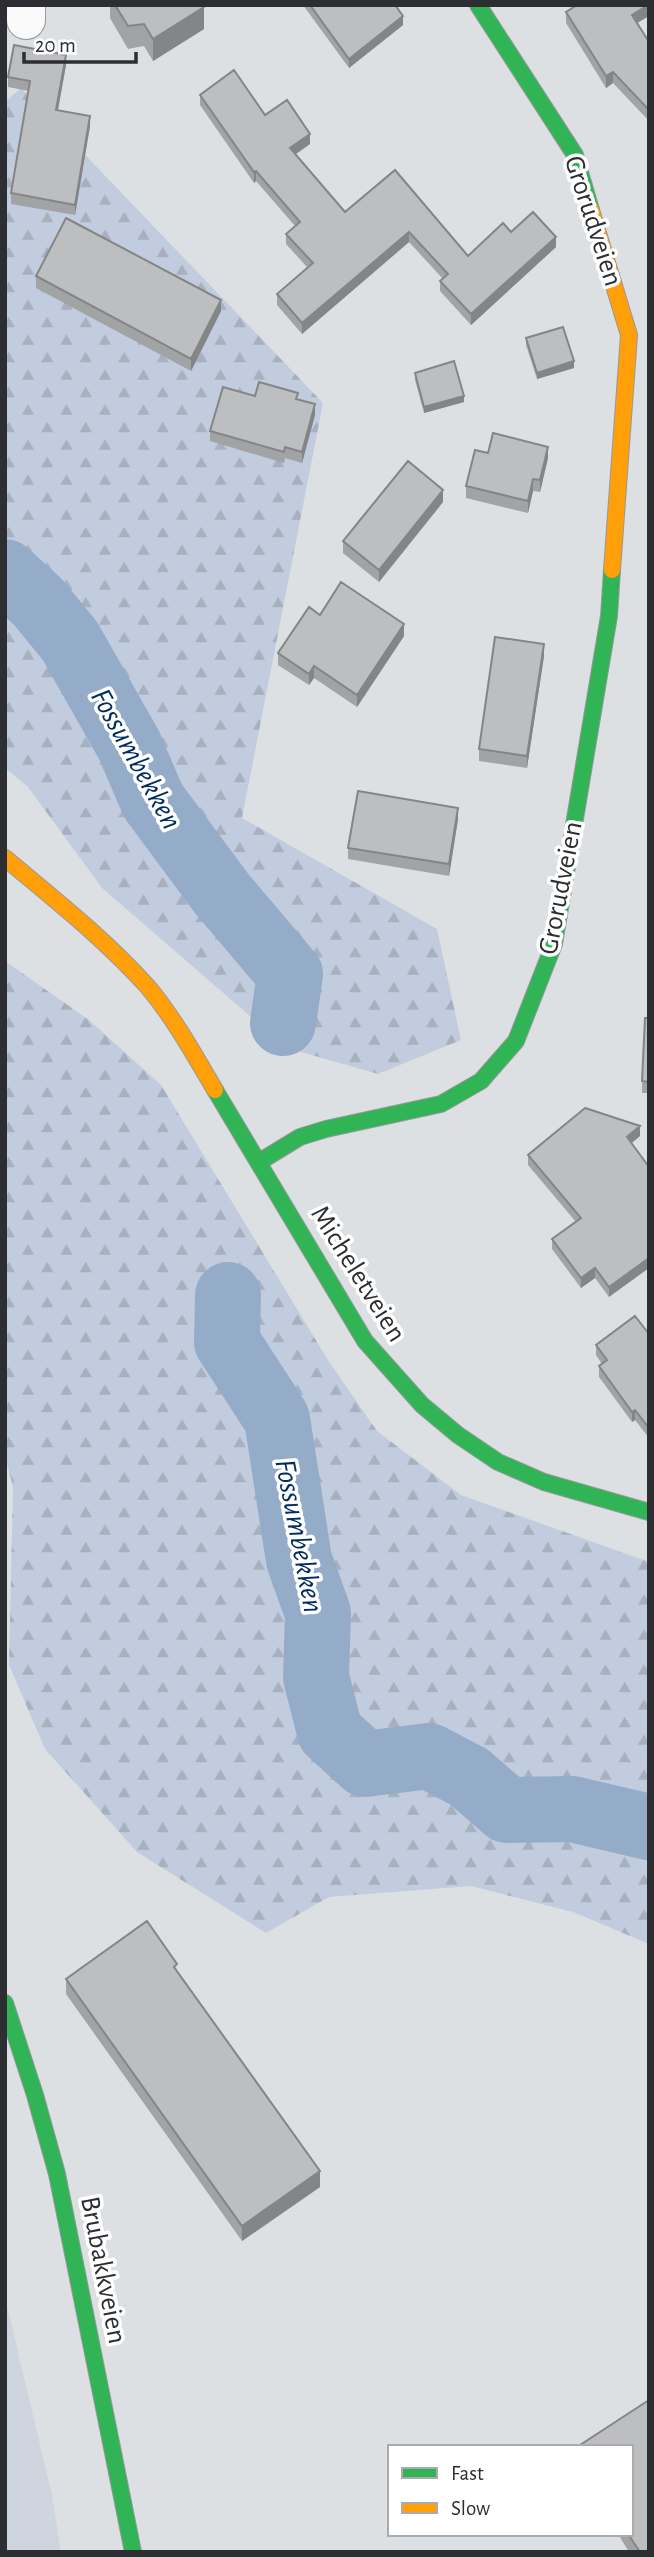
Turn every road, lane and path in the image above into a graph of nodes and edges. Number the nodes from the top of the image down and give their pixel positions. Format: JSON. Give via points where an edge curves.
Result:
{"nodes":[{"id":1,"x":478,"y":5,"type":"edge"},
{"id":2,"x":639,"y":331,"type":"edge"},
{"id":3,"x":5,"y":858,"type":"edge"},
{"id":4,"x":259,"y":1162,"type":"junction"},
{"id":5,"x":649,"y":1513,"type":"edge"},
{"id":6,"x":5,"y":2003,"type":"edge"},
{"id":7,"x":133,"y":2552,"type":"edge"}],
"edges":[{"from":1,"to":2,"type":"street","name":"Grorudveien","via":[[575,155]]},
{"from":2,"to":4,"type":"street","name":"Grorudveien","via":[[609,616],[554,944],[516,1041],[481,1081],[461,1094],[416,1111],[300,1137]]},
{"from":3,"to":4,"type":"street","via":[[99,937],[149,989]]},
{"from":4,"to":5,"type":"street","name":"Micheletveien","via":[[365,1341],[422,1405],[498,1462],[544,1482]]},
{"from":6,"to":7,"type":"street","name":"Brubakkveien","via":[[57,2174]]}]}
